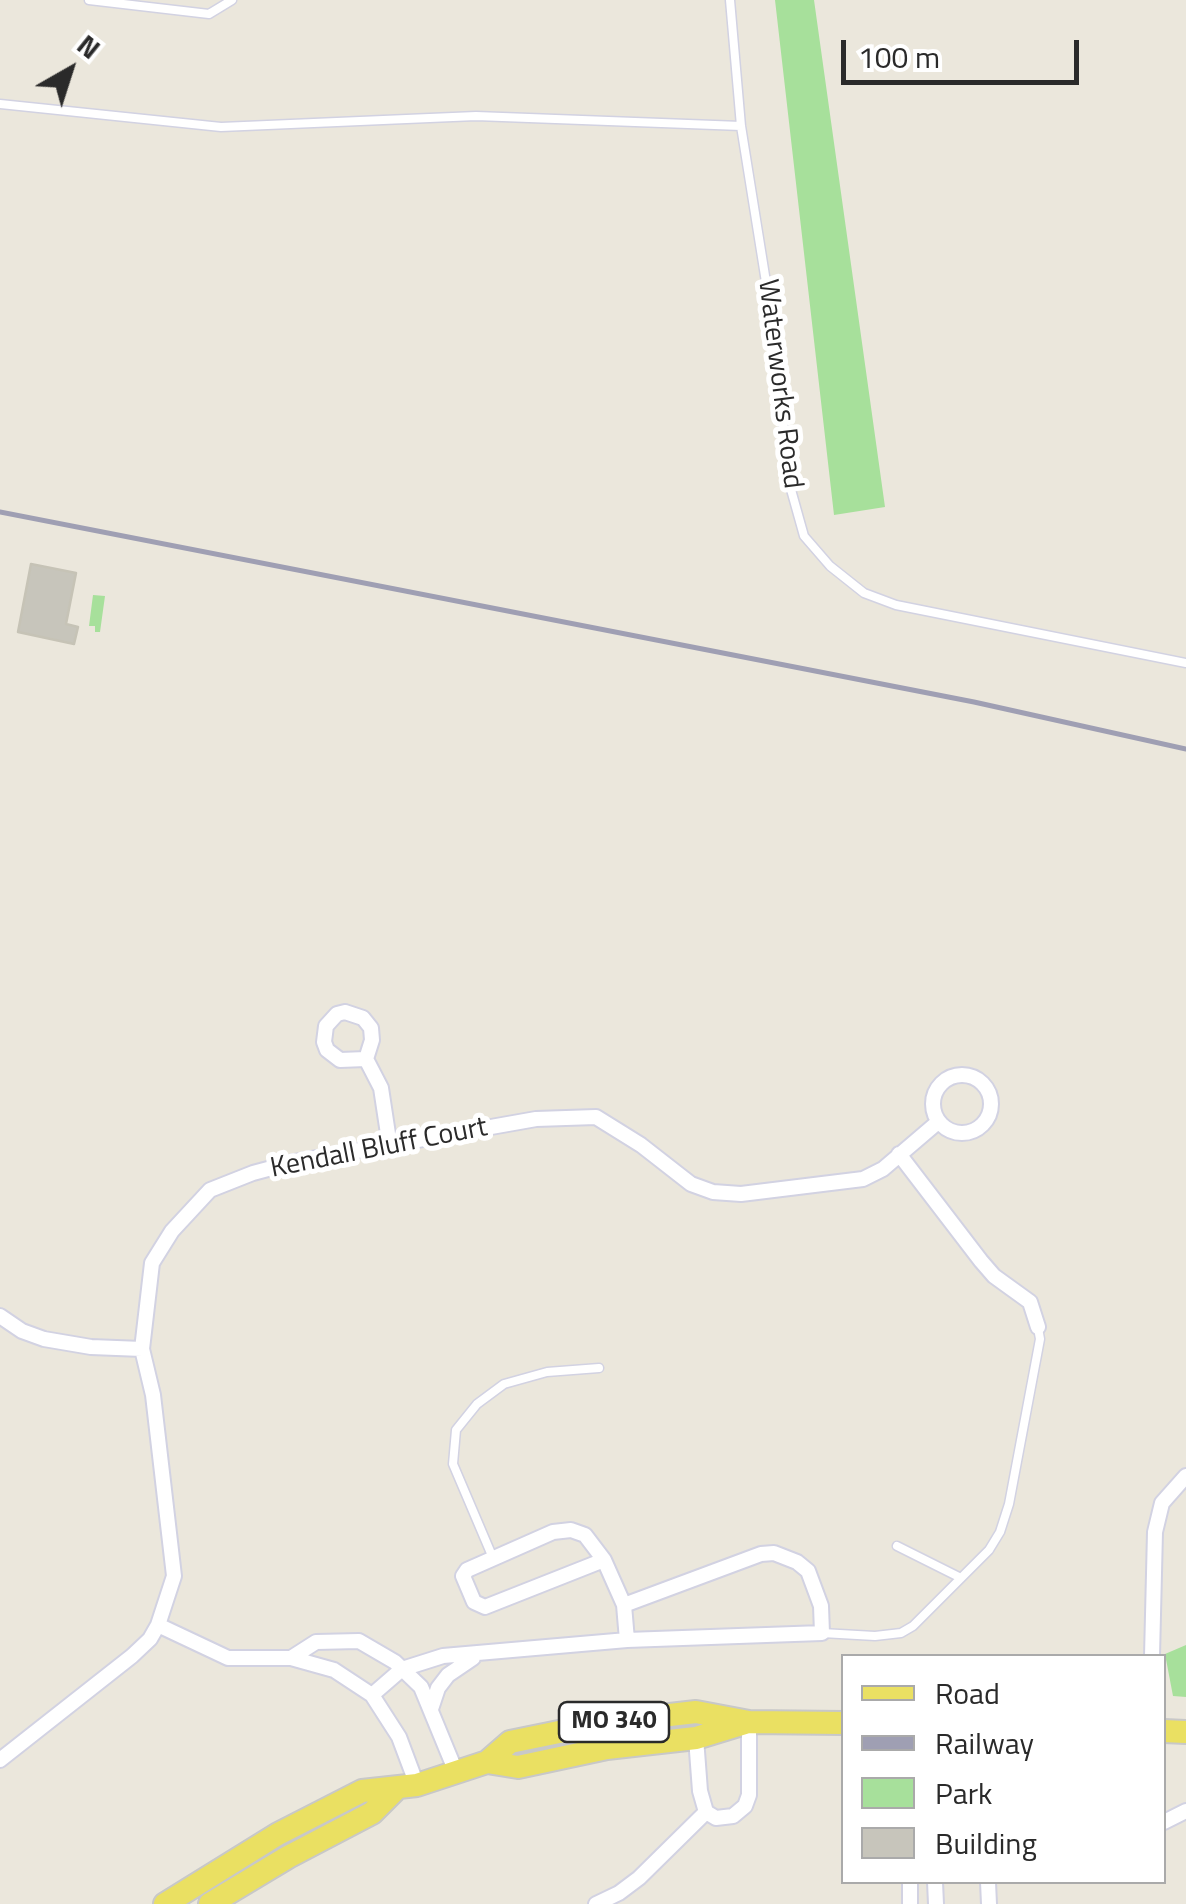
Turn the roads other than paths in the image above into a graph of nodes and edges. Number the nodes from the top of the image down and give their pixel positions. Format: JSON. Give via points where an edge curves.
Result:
{"nodes":[{"id":1,"x":89,"y":0,"type":"edge"},
{"id":2,"x":232,"y":0,"type":"edge"},
{"id":3,"x":730,"y":0,"type":"edge"},
{"id":4,"x":0,"y":104,"type":"edge"},
{"id":5,"x":741,"y":126,"type":"junction"},
{"id":6,"x":1186,"y":662,"type":"edge"},
{"id":7,"x":366,"y":1059,"type":"dead end"},
{"id":8,"x":938,"y":1122,"type":"junction"},
{"id":9,"x":390,"y":1146,"type":"junction"},
{"id":10,"x":899,"y":1154,"type":"junction"},
{"id":11,"x":0,"y":1316,"type":"edge"},
{"id":12,"x":1038,"y":1326,"type":"joint"},
{"id":13,"x":142,"y":1349,"type":"junction"},
{"id":14,"x":599,"y":1368,"type":"dead end"},
{"id":15,"x":1186,"y":1476,"type":"edge"},
{"id":16,"x":897,"y":1546,"type":"dead end"},
{"id":17,"x":494,"y":1558,"type":"junction"},
{"id":18,"x":604,"y":1560,"type":"junction"},
{"id":19,"x":961,"y":1578,"type":"junction"},
{"id":20,"x":624,"y":1605,"type":"junction"},
{"id":21,"x":158,"y":1625,"type":"junction"},
{"id":22,"x":822,"y":1633,"type":"junction"},
{"id":23,"x":627,"y":1640,"type":"junction"},
{"id":24,"x":481,"y":1654,"type":"junction"},
{"id":25,"x":1152,"y":1654,"type":"edge"},
{"id":26,"x":292,"y":1658,"type":"junction"},
{"id":27,"x":402,"y":1669,"type":"junction"},
{"id":28,"x":372,"y":1695,"type":"junction"},
{"id":29,"x":431,"y":1709,"type":"junction"},
{"id":30,"x":748,"y":1722,"type":"junction"},
{"id":31,"x":841,"y":1723,"type":"edge"},
{"id":32,"x":696,"y":1738,"type":"junction"},
{"id":33,"x":0,"y":1760,"type":"edge"},
{"id":34,"x":487,"y":1762,"type":"junction"},
{"id":35,"x":456,"y":1772,"type":"junction"},
{"id":36,"x":406,"y":1787,"type":"junction"},
{"id":37,"x":706,"y":1812,"type":"junction"},
{"id":38,"x":165,"y":1904,"type":"edge"},
{"id":39,"x":210,"y":1904,"type":"edge"},
{"id":40,"x":596,"y":1904,"type":"edge"}],
"edges":[{"from":1,"to":2,"type":"lane","via":[[209,14]]},
{"from":3,"to":5,"type":"lane","name":"Waterworks Road"},
{"from":4,"to":5,"type":"lane","via":[[221,127],[476,116]]},
{"from":5,"to":6,"type":"lane","name":"Waterworks Road","via":[[790,486],[804,536],[864,593],[896,604]]},
{"from":7,"to":9,"type":"street","via":[[381,1088]]},
{"from":8,"to":8,"type":"street","via":[[958,1133],[984,1124],[991,1100],[982,1082],[968,1075],[944,1081],[933,1102]]},
{"from":8,"to":10,"type":"street","name":"Kendall Bluff Court"},
{"from":9,"to":10,"type":"street","name":"Kendall Bluff Court","via":[[536,1119],[596,1118],[690,1184],[741,1194],[864,1179]]},
{"from":9,"to":13,"type":"street","name":"Kendall Bluff Court","via":[[253,1172],[210,1190],[152,1263]]},
{"from":10,"to":12,"type":"street","via":[[994,1276],[1030,1302]]},
{"from":11,"to":13,"type":"street","via":[[44,1339]]},
{"from":12,"to":19,"type":"lane","via":[[1000,1532]]},
{"from":13,"to":21,"type":"street","name":"Kendall Bluff Court","via":[[174,1576]]},
{"from":14,"to":17,"type":"lane","via":[[504,1384],[456,1430],[453,1464]]},
{"from":15,"to":25,"type":"street","via":[[1162,1502],[1154,1532]]},
{"from":16,"to":19,"type":"lane"},
{"from":17,"to":18,"type":"street","via":[[571,1530],[584,1534]]},
{"from":17,"to":18,"type":"street","via":[[463,1576],[479,1606]]},
{"from":18,"to":20,"type":"street"},
{"from":19,"to":22,"type":"lane","via":[[901,1634]]},
{"from":20,"to":22,"type":"street","via":[[774,1553],[808,1571],[822,1606]]},
{"from":20,"to":23,"type":"street"},
{"from":21,"to":26,"type":"street","via":[[228,1658]]},
{"from":21,"to":33,"type":"street","name":"Kendall Bluff Court","via":[[132,1656]]},
{"from":22,"to":23,"type":"street"},
{"from":23,"to":24,"type":"street"},
{"from":24,"to":27,"type":"street"},
{"from":24,"to":29,"type":"street","via":[[448,1675]]},
{"from":26,"to":27,"type":"street","via":[[316,1642],[359,1641]]},
{"from":26,"to":28,"type":"street","via":[[334,1670]]},
{"from":27,"to":28,"type":"street"},
{"from":27,"to":29,"type":"street"},
{"from":28,"to":36,"type":"street","via":[[399,1737]]},
{"from":29,"to":35,"type":"street"},
{"from":30,"to":31,"type":"main road","number":"MO 340"},
{"from":30,"to":32,"type":"main road","number":"MO 340"},
{"from":30,"to":34,"type":"main road","number":"MO 340","via":[[696,1712],[624,1720],[510,1742]]},
{"from":30,"to":37,"type":"street","via":[[745,1806],[724,1818]]},
{"from":32,"to":34,"type":"main road","number":"MO 340","via":[[518,1768]]},
{"from":32,"to":37,"type":"street"},
{"from":34,"to":35,"type":"main road","number":"MO 340"},
{"from":35,"to":36,"type":"main road","number":"MO 340"},
{"from":36,"to":38,"type":"main road","number":"MO 340","via":[[362,1791]]},
{"from":36,"to":39,"type":"main road","number":"MO 340","via":[[372,1814]]},
{"from":37,"to":40,"type":"street","via":[[639,1878]]}]}
